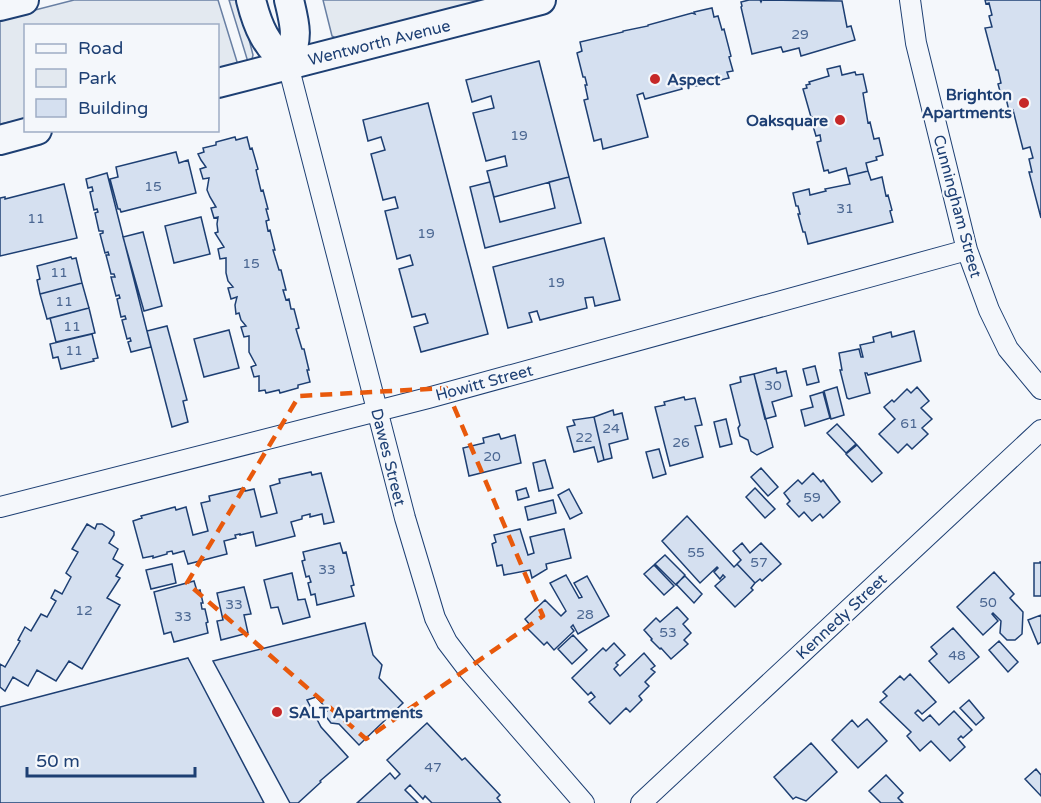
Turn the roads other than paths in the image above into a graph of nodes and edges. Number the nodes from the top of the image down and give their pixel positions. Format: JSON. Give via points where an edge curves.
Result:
{"nodes":[{"id":1,"x":24,"y":0,"type":"edge"},
{"id":2,"x":251,"y":0,"type":"edge"},
{"id":3,"x":289,"y":0,"type":"edge"},
{"id":4,"x":541,"y":0,"type":"edge"},
{"id":5,"x":901,"y":0,"type":"edge"},
{"id":6,"x":0,"y":6,"type":"edge"},
{"id":7,"x":288,"y":65,"type":"junction"},
{"id":8,"x":219,"y":83,"type":"edge"},
{"id":9,"x":30,"y":132,"type":"edge"},
{"id":10,"x":0,"y":140,"type":"edge"},
{"id":11,"x":967,"y":250,"type":"junction"},
{"id":12,"x":1041,"y":388,"type":"edge"},
{"id":13,"x":377,"y":411,"type":"junction"},
{"id":14,"x":1041,"y":430,"type":"edge"},
{"id":15,"x":0,"y":507,"type":"edge"},
{"id":16,"x":584,"y":803,"type":"edge"},
{"id":17,"x":641,"y":803,"type":"edge"}],
"edges":[{"from":1,"to":6,"type":"main road"},
{"from":2,"to":7,"type":"main road","via":[[262,33]]},
{"from":3,"to":7,"type":"main road","via":[[296,35]]},
{"from":4,"to":7,"type":"main road","name":"Wentworth Avenue"},
{"from":5,"to":11,"type":"street","name":"Cunningham Street","via":[[916,43]]},
{"from":7,"to":8,"type":"main road","name":"Wentworth Avenue"},
{"from":7,"to":13,"type":"street","name":"Dawes Street"},
{"from":9,"to":10,"type":"main road"},
{"from":11,"to":12,"type":"street","name":"Cunningham Street","via":[[988,310],[1008,349]]},
{"from":11,"to":13,"type":"street","name":"Howitt Street"},
{"from":13,"to":15,"type":"street","name":"Howitt Street"},
{"from":13,"to":16,"type":"street","name":"Dawes Street","via":[[435,618],[447,642]]},
{"from":14,"to":17,"type":"street","name":"Kennedy Street"}]}
